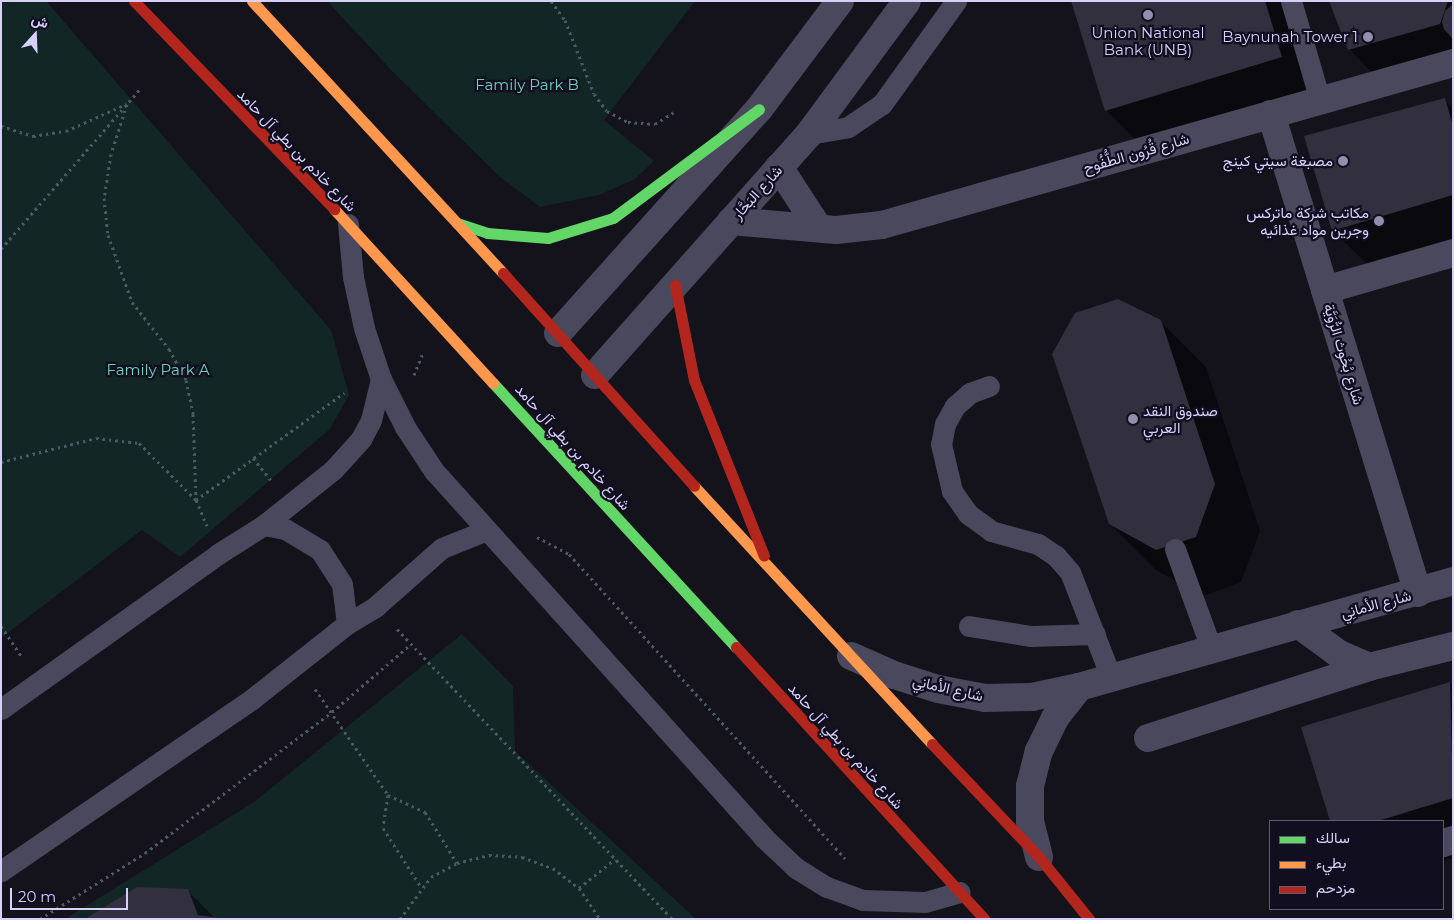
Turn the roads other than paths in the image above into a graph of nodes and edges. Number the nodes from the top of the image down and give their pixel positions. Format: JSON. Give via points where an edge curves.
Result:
{"nodes":[{"id":1,"x":134,"y":1,"type":"edge"},
{"id":2,"x":252,"y":1,"type":"edge"},
{"id":3,"x":840,"y":1,"type":"edge"},
{"id":4,"x":907,"y":1,"type":"edge"},
{"id":5,"x":956,"y":1,"type":"edge"},
{"id":6,"x":1290,"y":1,"type":"edge"},
{"id":7,"x":1453,"y":63,"type":"edge"},
{"id":8,"x":1320,"y":100,"type":"junction"},
{"id":9,"x":759,"y":109,"type":"junction"},
{"id":10,"x":1270,"y":114,"type":"junction"},
{"id":11,"x":809,"y":134,"type":"junction"},
{"id":12,"x":779,"y":167,"type":"junction"},
{"id":13,"x":731,"y":221,"type":"junction"},
{"id":14,"x":454,"y":223,"type":"junction"},
{"id":15,"x":348,"y":224,"type":"junction"},
{"id":16,"x":818,"y":228,"type":"junction"},
{"id":17,"x":1453,"y":252,"type":"edge"},
{"id":18,"x":675,"y":285,"type":"junction"},
{"id":19,"x":1325,"y":290,"type":"junction"},
{"id":20,"x":558,"y":333,"type":"junction"},
{"id":21,"x":595,"y":375,"type":"junction"},
{"id":22,"x":381,"y":378,"type":"junction"},
{"id":23,"x":989,"y":386,"type":"dead end"},
{"id":24,"x":264,"y":525,"type":"junction"},
{"id":25,"x":484,"y":531,"type":"junction"},
{"id":26,"x":1175,"y":549,"type":"dead end"},
{"id":27,"x":770,"y":572,"type":"junction"},
{"id":28,"x":1453,"y":581,"type":"edge"},
{"id":29,"x":1418,"y":593,"type":"junction"},
{"id":30,"x":347,"y":624,"type":"junction"},
{"id":31,"x":1298,"y":624,"type":"junction"},
{"id":32,"x":969,"y":626,"type":"dead end"},
{"id":33,"x":1095,"y":634,"type":"junction"},
{"id":34,"x":1453,"y":646,"type":"edge"},
{"id":35,"x":1211,"y":648,"type":"junction"},
{"id":36,"x":851,"y":656,"type":"junction"},
{"id":37,"x":1369,"y":667,"type":"junction"},
{"id":38,"x":1111,"y":678,"type":"junction"},
{"id":39,"x":1078,"y":687,"type":"junction"},
{"id":40,"x":1,"y":709,"type":"edge"},
{"id":41,"x":1148,"y":738,"type":"dead end"},
{"id":42,"x":1039,"y":858,"type":"junction"},
{"id":43,"x":1,"y":871,"type":"edge"},
{"id":44,"x":960,"y":892,"type":"junction"},
{"id":45,"x":1089,"y":917,"type":"edge"},
{"id":46,"x":984,"y":919,"type":"edge"}],
"edges":[{"from":1,"to":15,"type":"street","name":"شارع خادم بن بطي آل حامد"},
{"from":2,"to":14,"type":"street"},
{"from":3,"to":9,"type":"street"},
{"from":4,"to":11,"type":"street","name":"شارع البَحَّار"},
{"from":5,"to":11,"type":"lane","via":[[882,104],[848,127]]},
{"from":6,"to":8,"type":"lane"},
{"from":7,"to":8,"type":"street","name":"شارع قُرُون الطُّفُوح"},
{"from":8,"to":10,"type":"street","name":"شارع قُرُون الطُّفُوح"},
{"from":9,"to":14,"type":"street","via":[[613,218],[548,238],[487,233]]},
{"from":9,"to":20,"type":"street"},
{"from":10,"to":16,"type":"street","name":"شارع قُرُون الطُّفُوح","via":[[882,225],[852,230]]},
{"from":10,"to":19,"type":"street","name":"شارع بُحُوث الرُّوَيَّة"},
{"from":11,"to":12,"type":"street","name":"شارع البَحَّار"},
{"from":12,"to":13,"type":"street","name":"شارع البَحَّار"},
{"from":12,"to":16,"type":"street"},
{"from":13,"to":16,"type":"street","name":"شارع قُرُون الطُّفُوح"},
{"from":13,"to":18,"type":"street","name":"شارع البَحَّار"},
{"from":14,"to":20,"type":"street"},
{"from":15,"to":22,"type":"lane","via":[[353,277],[364,328]]},
{"from":15,"to":44,"type":"street","name":"شارع خادم بن بطي آل حامد"},
{"from":17,"to":19,"type":"street"},
{"from":18,"to":21,"type":"street","name":"شارع البَحَّار"},
{"from":18,"to":27,"type":"street","via":[[694,380]]},
{"from":19,"to":29,"type":"street","name":"شارع بُحُوث الرُّوَيَّة"},
{"from":20,"to":21,"type":"street"},
{"from":21,"to":27,"type":"street"},
{"from":22,"to":24,"type":"lane","via":[[371,420],[348,456]]},
{"from":22,"to":25,"type":"lane","via":[[405,427],[434,471]]},
{"from":23,"to":33,"type":"lane","via":[[955,406],[945,424],[941,444],[952,491],[968,514],[991,531],[1038,544],[1056,556],[1070,572]]},
{"from":24,"to":30,"type":"lane","via":[[297,534],[320,550],[342,584]]},
{"from":24,"to":40,"type":"lane","via":[[218,554]]},
{"from":25,"to":30,"type":"lane","via":[[442,548],[375,607]]},
{"from":25,"to":44,"type":"lane","via":[[762,838],[802,872],[827,887],[863,900],[925,902]]},
{"from":26,"to":35,"type":"lane"},
{"from":27,"to":36,"type":"street"},
{"from":28,"to":29,"type":"street","name":"شارع الأمانِي"},
{"from":29,"to":31,"type":"street","name":"شارع الأمانِي"},
{"from":30,"to":43,"type":"lane","via":[[252,699]]},
{"from":31,"to":35,"type":"street","name":"شارع الأمانِي"},
{"from":31,"to":37,"type":"street","via":[[1339,654]]},
{"from":32,"to":33,"type":"lane","via":[[1031,636]]},
{"from":33,"to":38,"type":"lane"},
{"from":34,"to":37,"type":"street"},
{"from":35,"to":38,"type":"street","name":"شارع الأمانِي"},
{"from":36,"to":39,"type":"street","name":"شارع الأمانِي","via":[[894,675],[938,689],[985,698],[1032,697]]},
{"from":36,"to":42,"type":"street"},
{"from":37,"to":41,"type":"street"},
{"from":38,"to":39,"type":"street","name":"شارع الأمانِي"},
{"from":39,"to":42,"type":"street","via":[[1055,718],[1039,750],[1030,786],[1030,822]]},
{"from":42,"to":45,"type":"street"},
{"from":44,"to":46,"type":"street","name":"شارع خادم بن بطي آل حامد"}]}
